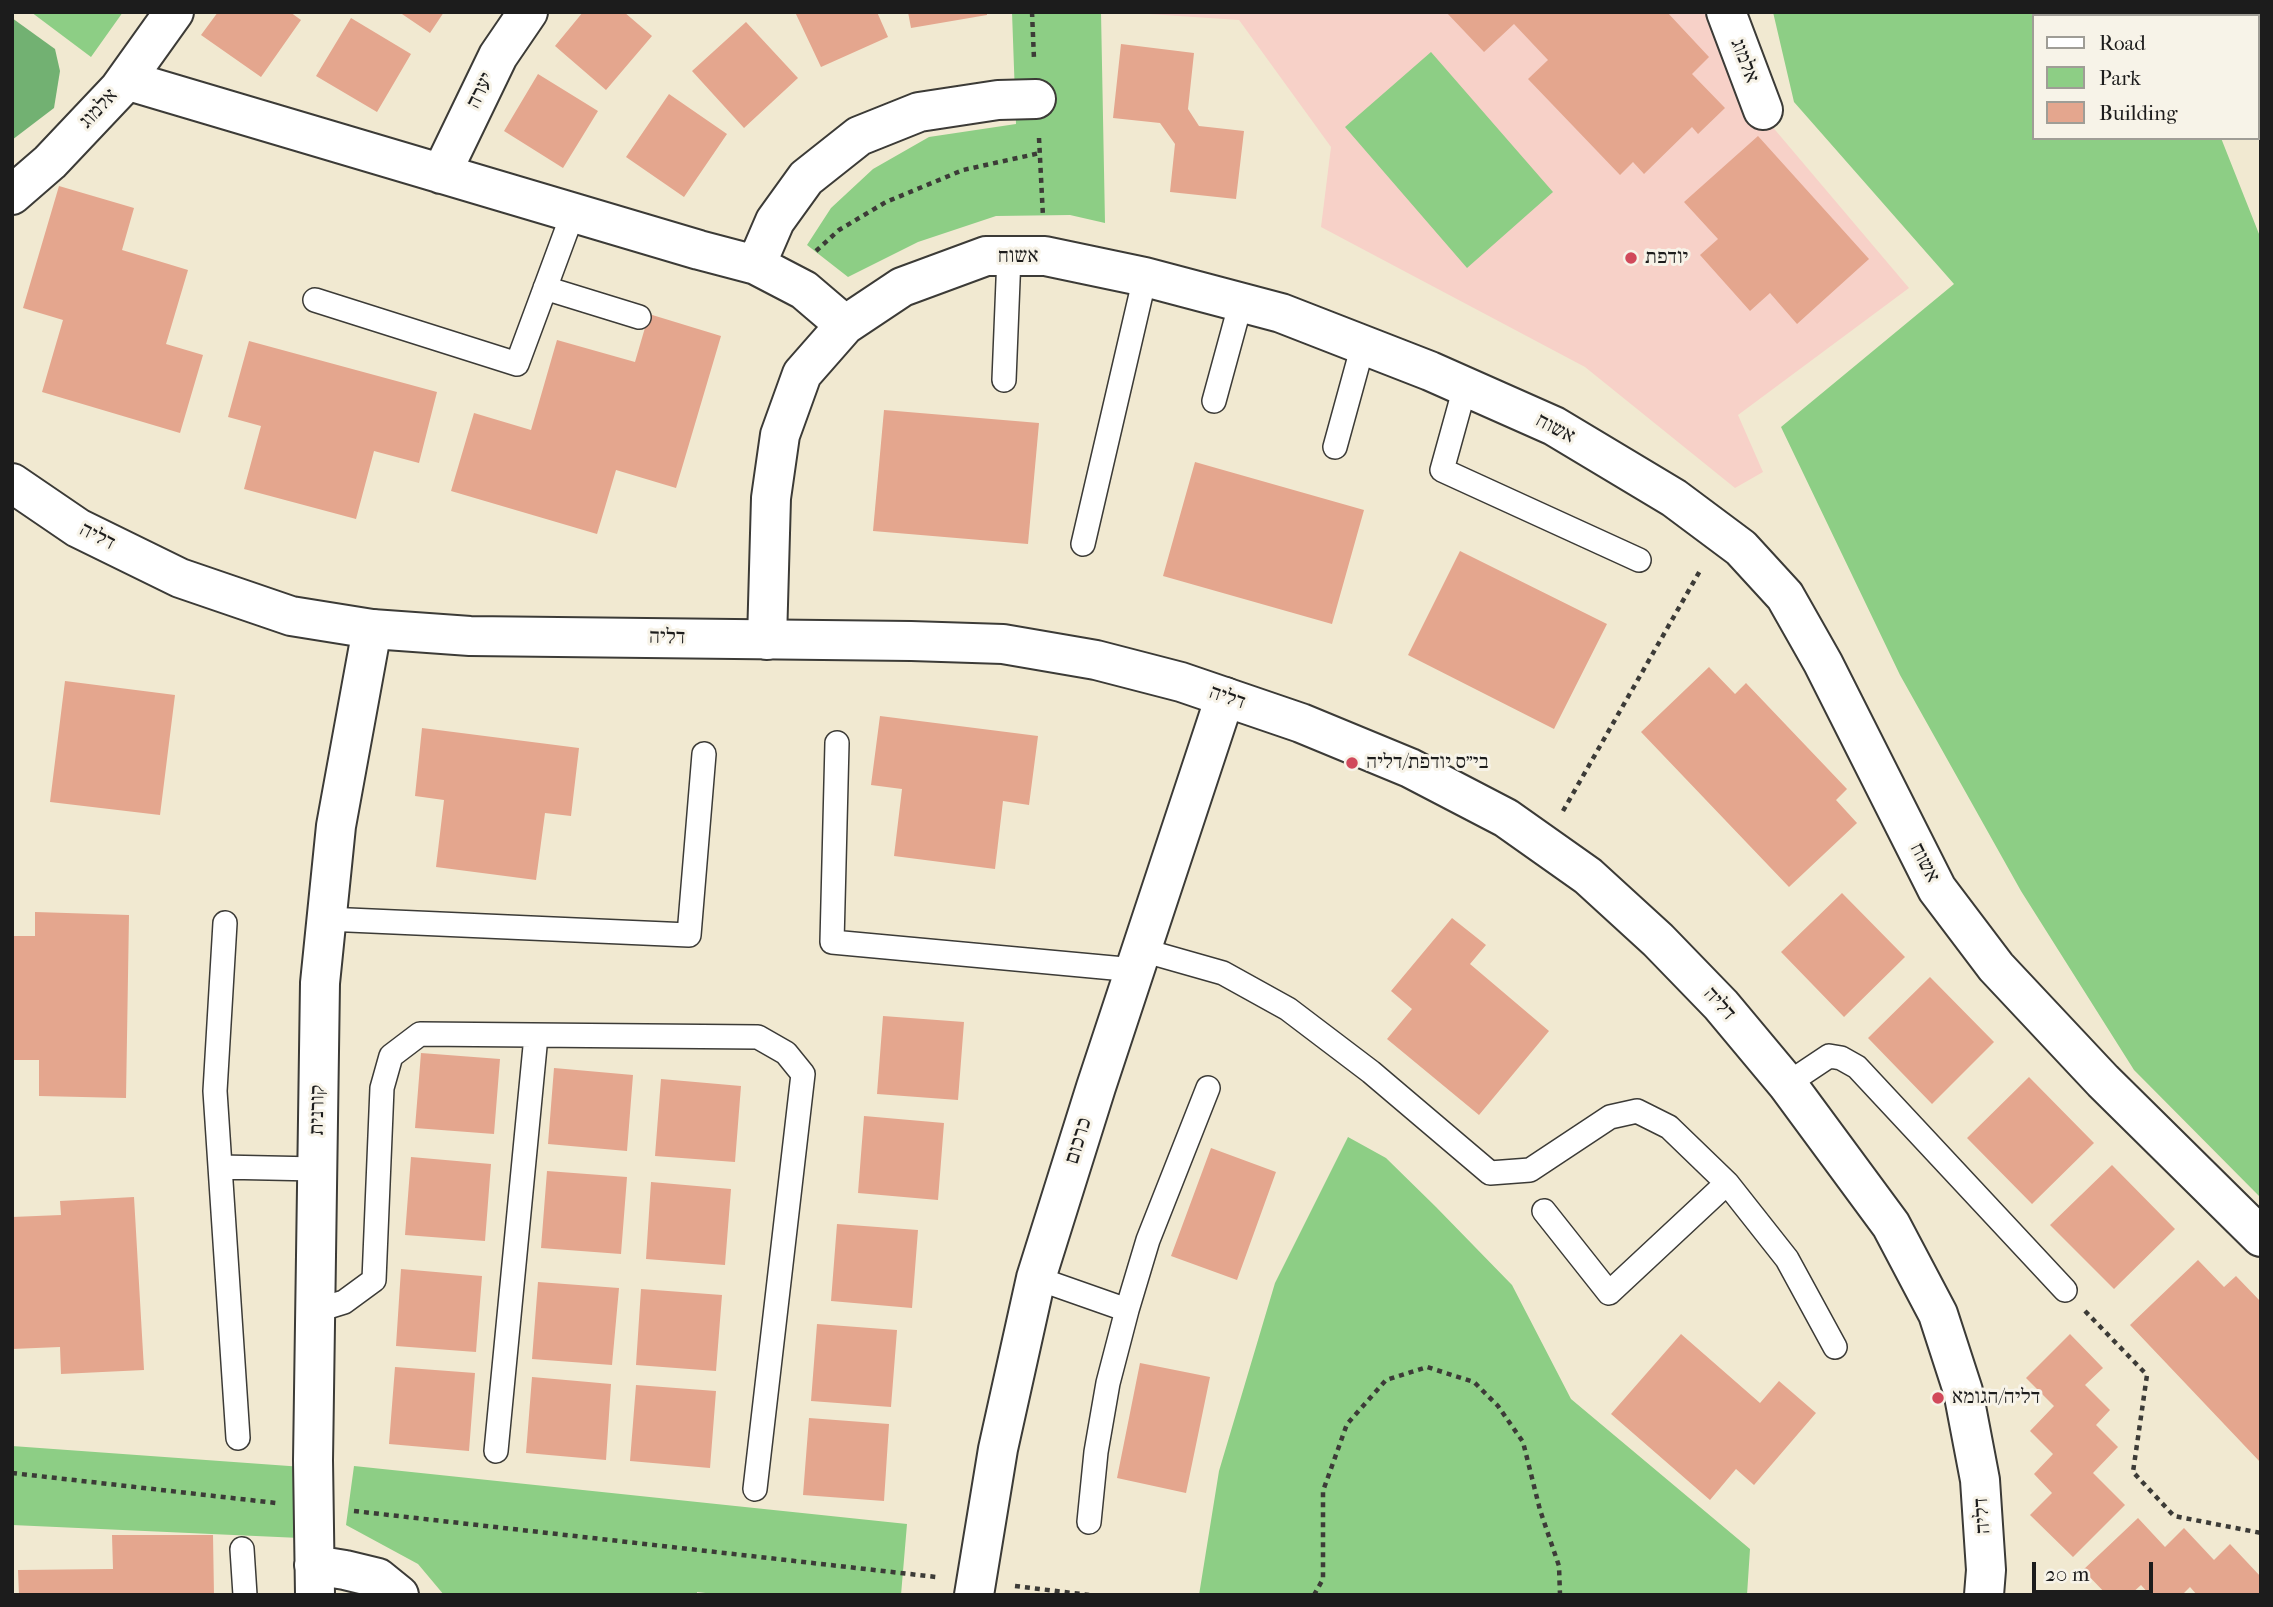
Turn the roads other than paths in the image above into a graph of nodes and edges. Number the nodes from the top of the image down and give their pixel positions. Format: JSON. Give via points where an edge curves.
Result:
{"nodes":[{"id":1,"x":174,"y":12,"type":"edge"},
{"id":2,"x":528,"y":12,"type":"edge"},
{"id":3,"x":1726,"y":12,"type":"edge"},
{"id":4,"x":126,"y":80,"type":"junction"},
{"id":5,"x":1037,"y":99,"type":"dead end"},
{"id":6,"x":1763,"y":110,"type":"dead end"},
{"id":7,"x":441,"y":174,"type":"junction"},
{"id":8,"x":12,"y":195,"type":"edge"},
{"id":9,"x":573,"y":213,"type":"junction"},
{"id":10,"x":1009,"y":256,"type":"junction"},
{"id":11,"x":769,"y":272,"type":"junction"},
{"id":12,"x":1145,"y":277,"type":"junction"},
{"id":13,"x":545,"y":288,"type":"junction"},
{"id":14,"x":315,"y":300,"type":"dead end"},
{"id":15,"x":1241,"y":302,"type":"junction"},
{"id":16,"x":639,"y":317,"type":"dead end"},
{"id":17,"x":845,"y":325,"type":"junction"},
{"id":18,"x":1363,"y":345,"type":"junction"},
{"id":19,"x":1004,"y":380,"type":"dead end"},
{"id":20,"x":1465,"y":387,"type":"junction"},
{"id":21,"x":1214,"y":401,"type":"dead end"},
{"id":22,"x":1335,"y":447,"type":"dead end"},
{"id":23,"x":12,"y":483,"type":"edge"},
{"id":24,"x":1083,"y":544,"type":"dead end"},
{"id":25,"x":1639,"y":560,"type":"dead end"},
{"id":26,"x":372,"y":629,"type":"junction"},
{"id":27,"x":767,"y":640,"type":"junction"},
{"id":28,"x":1225,"y":697,"type":"junction"},
{"id":29,"x":837,"y":743,"type":"dead end"},
{"id":30,"x":704,"y":754,"type":"dead end"},
{"id":31,"x":327,"y":919,"type":"junction"},
{"id":32,"x":225,"y":923,"type":"dead end"},
{"id":33,"x":1138,"y":960,"type":"junction"},
{"id":34,"x":536,"y":1036,"type":"junction"},
{"id":35,"x":1787,"y":1084,"type":"junction"},
{"id":36,"x":1208,"y":1088,"type":"dead end"},
{"id":37,"x":220,"y":1167,"type":"junction"},
{"id":38,"x":317,"y":1169,"type":"junction"},
{"id":39,"x":1727,"y":1183,"type":"junction"},
{"id":40,"x":1544,"y":1211,"type":"dead end"},
{"id":41,"x":2261,"y":1237,"type":"edge"},
{"id":42,"x":1037,"y":1278,"type":"junction"},
{"id":43,"x":2065,"y":1290,"type":"road end"},
{"id":44,"x":1127,"y":1310,"type":"junction"},
{"id":45,"x":315,"y":1311,"type":"junction"},
{"id":46,"x":1835,"y":1347,"type":"dead end"},
{"id":47,"x":238,"y":1438,"type":"dead end"},
{"id":48,"x":496,"y":1451,"type":"dead end"},
{"id":49,"x":755,"y":1489,"type":"dead end"},
{"id":50,"x":1089,"y":1522,"type":"dead end"},
{"id":51,"x":242,"y":1549,"type":"dead end"},
{"id":52,"x":315,"y":1580,"type":"edge"},
{"id":53,"x":975,"y":1588,"type":"edge"},
{"id":54,"x":245,"y":1595,"type":"edge"},
{"id":55,"x":399,"y":1595,"type":"edge"},
{"id":56,"x":1984,"y":1595,"type":"edge"}],
"edges":[{"from":1,"to":4,"type":"street","name":"אלמוג"},
{"from":2,"to":7,"type":"street","name":"יערה","via":[[498,56]]},
{"from":3,"to":6,"type":"street","name":"אלמוג"},
{"from":4,"to":7,"type":"street"},
{"from":4,"to":8,"type":"street","name":"אלמוג","via":[[50,162]]},
{"from":5,"to":11,"type":"street","via":[[919,112],[859,136],[806,178],[775,221]]},
{"from":7,"to":9,"type":"street"},
{"from":9,"to":11,"type":"street"},
{"from":9,"to":13,"type":"lane"},
{"from":10,"to":12,"type":"street","name":"אשוח","via":[[1045,256]]},
{"from":10,"to":17,"type":"street","name":"אשוח","via":[[985,256],[902,287]]},
{"from":10,"to":19,"type":"lane"},
{"from":11,"to":17,"type":"street","via":[[804,290]]},
{"from":12,"to":15,"type":"street","name":"אשוח"},
{"from":12,"to":24,"type":"lane"},
{"from":13,"to":14,"type":"lane","via":[[517,365]]},
{"from":13,"to":16,"type":"lane"},
{"from":15,"to":18,"type":"street","name":"אשוח"},
{"from":15,"to":21,"type":"lane"},
{"from":17,"to":27,"type":"street","name":"אשוח","via":[[802,374],[780,435],[771,498]]},
{"from":18,"to":20,"type":"street","name":"אשוח"},
{"from":18,"to":22,"type":"lane"},
{"from":20,"to":25,"type":"lane","via":[[1442,470]]},
{"from":20,"to":41,"type":"street","name":"אשוח","via":[[1554,426],[1674,498],[1741,548],[1785,596],[1937,889],[1996,967]]},
{"from":23,"to":26,"type":"street","name":"דליה","via":[[78,528],[180,578],[291,616]]},
{"from":26,"to":27,"type":"street","name":"דליה","via":[[470,636]]},
{"from":26,"to":31,"type":"street","name":"קורנית","via":[[336,826]]},
{"from":27,"to":28,"type":"street","name":"דליה","via":[[1003,644],[1096,660]]},
{"from":28,"to":33,"type":"street","name":"כרכום"},
{"from":28,"to":35,"type":"street","name":"דליה","via":[[1410,768],[1506,818],[1588,876],[1658,940],[1721,1005]]},
{"from":29,"to":33,"type":"lane","via":[[832,942]]},
{"from":30,"to":31,"type":"lane","via":[[689,935]]},
{"from":31,"to":38,"type":"street","name":"קורנית","via":[[320,983]]},
{"from":32,"to":37,"type":"lane","via":[[215,1091]]},
{"from":33,"to":39,"type":"lane","via":[[1223,973],[1288,1009],[1371,1072],[1489,1173],[1530,1170],[1610,1117],[1637,1111],[1669,1127]]},
{"from":33,"to":42,"type":"street","name":"כרכום"},
{"from":34,"to":45,"type":"lane","via":[[420,1034],[391,1056],[382,1088],[374,1280],[344,1302]]},
{"from":34,"to":48,"type":"lane"},
{"from":34,"to":49,"type":"lane","via":[[758,1037],[786,1053],[803,1074]]},
{"from":35,"to":43,"type":"lane","via":[[1829,1056],[1857,1067]]},
{"from":35,"to":56,"type":"street","name":"דליה","via":[[1891,1225],[1938,1314],[1963,1391],[1980,1480]]},
{"from":36,"to":44,"type":"lane","via":[[1148,1240]]},
{"from":37,"to":38,"type":"lane"},
{"from":37,"to":47,"type":"lane"},
{"from":38,"to":45,"type":"street","name":"קורנית"},
{"from":39,"to":40,"type":"lane","via":[[1609,1293]]},
{"from":39,"to":46,"type":"lane","via":[[1787,1259]]},
{"from":42,"to":44,"type":"lane"},
{"from":42,"to":53,"type":"street","name":"כרכום","via":[[998,1450]]},
{"from":44,"to":50,"type":"lane","via":[[1108,1383]]},
{"from":45,"to":52,"type":"street","name":"קורנית"},
{"from":51,"to":54,"type":"lane"},
{"from":52,"to":55,"type":"street","via":[[345,1570],[378,1578]]}]}
